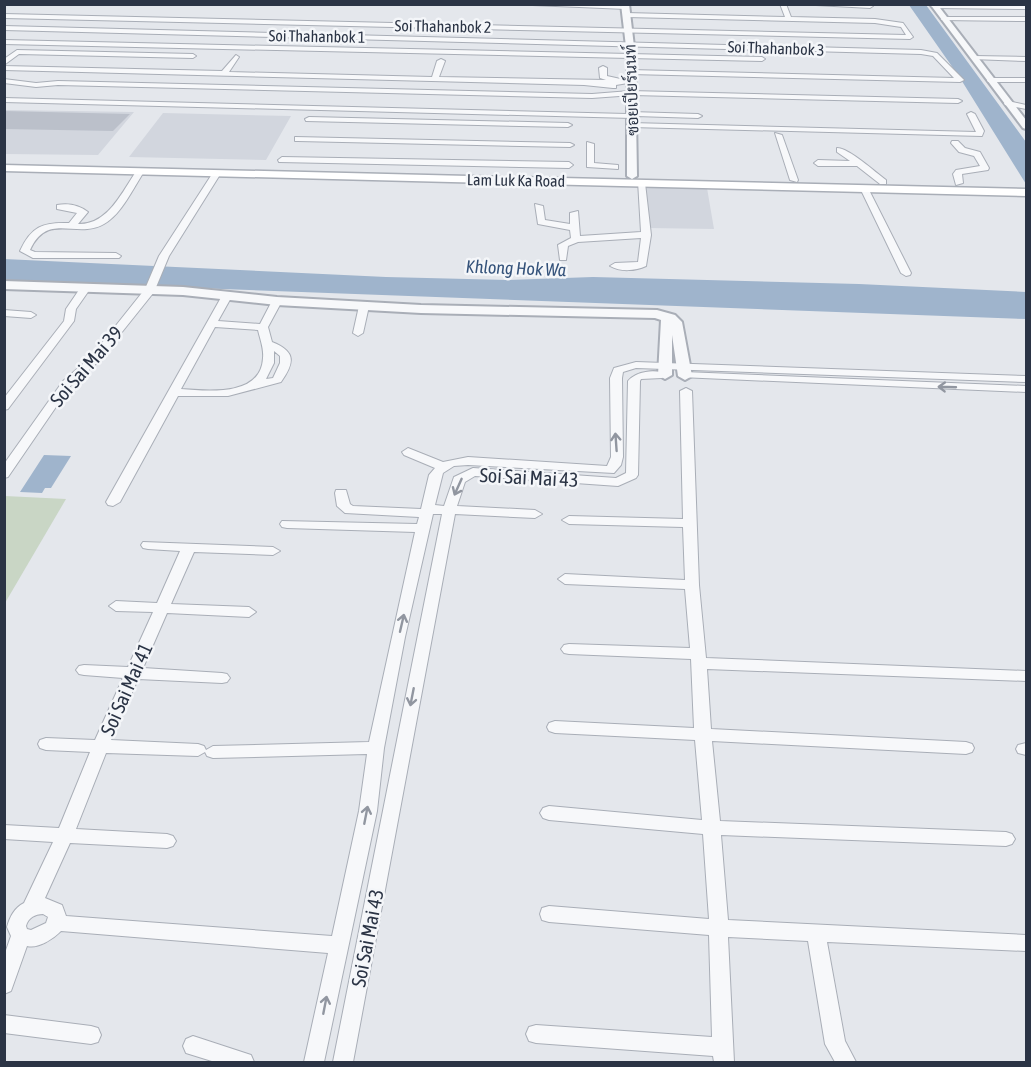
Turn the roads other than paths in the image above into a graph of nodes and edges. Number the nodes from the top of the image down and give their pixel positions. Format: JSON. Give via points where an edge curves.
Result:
{"nodes":[{"id":1,"x":512,"y":4,"type":"edge"},
{"id":2,"x":783,"y":4,"type":"edge"},
{"id":3,"x":801,"y":4,"type":"edge"},
{"id":4,"x":933,"y":5,"type":"edge"},
{"id":5,"x":870,"y":6,"type":"dead end"},
{"id":6,"x":1026,"y":7,"type":"edge"},
{"id":7,"x":625,"y":9,"type":"edge"},
{"id":8,"x":4,"y":16,"type":"edge"},
{"id":9,"x":688,"y":17,"type":"junction"},
{"id":10,"x":788,"y":17,"type":"dead end"},
{"id":11,"x":943,"y":19,"type":"junction"},
{"id":12,"x":1026,"y":19,"type":"edge"},
{"id":13,"x":4,"y":28,"type":"edge"},
{"id":14,"x":629,"y":31,"type":"junction"},
{"id":15,"x":699,"y":32,"type":"junction"},
{"id":16,"x":4,"y":42,"type":"edge"},
{"id":17,"x":630,"y":52,"type":"junction"},
{"id":18,"x":4,"y":56,"type":"edge"},
{"id":19,"x":13,"y":56,"type":"junction"},
{"id":20,"x":201,"y":56,"type":"dead end"},
{"id":21,"x":224,"y":57,"type":"dead end"},
{"id":22,"x":236,"y":57,"type":"junction"},
{"id":23,"x":247,"y":57,"type":"dead end"},
{"id":24,"x":974,"y":58,"type":"junction"},
{"id":25,"x":762,"y":59,"type":"dead end"},
{"id":26,"x":1026,"y":59,"type":"edge"},
{"id":27,"x":430,"y":61,"type":"dead end"},
{"id":28,"x":441,"y":61,"type":"junction"},
{"id":29,"x":452,"y":61,"type":"dead end"},
{"id":30,"x":4,"y":65,"type":"edge"},
{"id":31,"x":603,"y":68,"type":"dead end"},
{"id":32,"x":225,"y":74,"type":"junction"},
{"id":33,"x":435,"y":79,"type":"junction"},
{"id":34,"x":991,"y":80,"type":"junction"},
{"id":35,"x":1026,"y":80,"type":"edge"},
{"id":36,"x":4,"y":81,"type":"edge"},
{"id":37,"x":630,"y":87,"type":"junction"},
{"id":38,"x":4,"y":100,"type":"edge"},
{"id":39,"x":958,"y":101,"type":"dead end"},
{"id":40,"x":1008,"y":103,"type":"junction"},
{"id":41,"x":1026,"y":107,"type":"edge"},
{"id":42,"x":971,"y":114,"type":"dead end"},
{"id":43,"x":698,"y":116,"type":"dead end"},
{"id":44,"x":309,"y":118,"type":"dead end"},
{"id":45,"x":631,"y":118,"type":"junction"},
{"id":46,"x":459,"y":122,"type":"junction"},
{"id":47,"x":568,"y":125,"type":"dead end"},
{"id":48,"x":1026,"y":126,"type":"edge"},
{"id":49,"x":778,"y":135,"type":"dead end"},
{"id":50,"x":298,"y":139,"type":"dead end"},
{"id":51,"x":456,"y":142,"type":"junction"},
{"id":52,"x":954,"y":143,"type":"dead end"},
{"id":53,"x":590,"y":144,"type":"dead end"},
{"id":54,"x":570,"y":145,"type":"dead end"},
{"id":55,"x":840,"y":150,"type":"dead end"},
{"id":56,"x":282,"y":160,"type":"dead end"},
{"id":57,"x":4,"y":161,"type":"edge"},
{"id":58,"x":818,"y":163,"type":"dead end"},
{"id":59,"x":861,"y":164,"type":"junction"},
{"id":60,"x":569,"y":165,"type":"dead end"},
{"id":61,"x":450,"y":167,"type":"junction"},
{"id":62,"x":615,"y":167,"type":"dead end"},
{"id":63,"x":4,"y":168,"type":"edge"},
{"id":64,"x":140,"y":172,"type":"junction"},
{"id":65,"x":597,"y":172,"type":"junction"},
{"id":66,"x":217,"y":173,"type":"junction"},
{"id":67,"x":392,"y":174,"type":"junction"},
{"id":68,"x":637,"y":180,"type":"junction"},
{"id":69,"x":794,"y":180,"type":"junction"},
{"id":70,"x":883,"y":182,"type":"junction"},
{"id":71,"x":959,"y":183,"type":"junction"},
{"id":72,"x":864,"y":188,"type":"junction"},
{"id":73,"x":1024,"y":189,"type":"edge"},
{"id":74,"x":538,"y":206,"type":"dead end"},
{"id":75,"x":60,"y":207,"type":"dead end"},
{"id":76,"x":575,"y":213,"type":"dead end"},
{"id":77,"x":72,"y":225,"type":"junction"},
{"id":78,"x":574,"y":228,"type":"junction"},
{"id":79,"x":646,"y":235,"type":"junction"},
{"id":80,"x":576,"y":239,"type":"junction"},
{"id":81,"x":116,"y":256,"type":"dead end"},
{"id":82,"x":563,"y":258,"type":"dead end"},
{"id":83,"x":615,"y":266,"type":"dead end"},
{"id":84,"x":906,"y":273,"type":"dead end"},
{"id":85,"x":6,"y":287,"type":"edge"},
{"id":86,"x":85,"y":289,"type":"junction"},
{"id":87,"x":151,"y":289,"type":"junction"},
{"id":88,"x":227,"y":296,"type":"junction"},
{"id":89,"x":277,"y":301,"type":"junction"},
{"id":90,"x":364,"y":306,"type":"junction"},
{"id":91,"x":4,"y":313,"type":"edge"},
{"id":92,"x":31,"y":315,"type":"dead end"},
{"id":93,"x":670,"y":318,"type":"junction"},
{"id":94,"x":210,"y":324,"type":"junction"},
{"id":95,"x":263,"y":327,"type":"junction"},
{"id":96,"x":358,"y":333,"type":"dead end"},
{"id":97,"x":268,"y":345,"type":"junction"},
{"id":98,"x":665,"y":370,"type":"junction"},
{"id":99,"x":685,"y":371,"type":"junction"},
{"id":100,"x":1026,"y":379,"type":"edge"},
{"id":101,"x":251,"y":386,"type":"junction"},
{"id":102,"x":1026,"y":389,"type":"edge"},
{"id":103,"x":686,"y":391,"type":"dead end"},
{"id":104,"x":173,"y":392,"type":"junction"},
{"id":105,"x":5,"y":407,"type":"edge"},
{"id":106,"x":408,"y":452,"type":"dead end"},
{"id":107,"x":442,"y":466,"type":"junction"},
{"id":108,"x":4,"y":474,"type":"edge"},
{"id":109,"x":341,"y":494,"type":"dead end"},
{"id":110,"x":112,"y":502,"type":"dead end"},
{"id":111,"x":449,"y":510,"type":"junction"},
{"id":112,"x":535,"y":514,"type":"dead end"},
{"id":113,"x":426,"y":517,"type":"junction"},
{"id":114,"x":569,"y":520,"type":"dead end"},
{"id":115,"x":689,"y":523,"type":"junction"},
{"id":116,"x":287,"y":524,"type":"dead end"},
{"id":117,"x":148,"y":545,"type":"dead end"},
{"id":118,"x":189,"y":547,"type":"junction"},
{"id":119,"x":273,"y":551,"type":"dead end"},
{"id":120,"x":565,"y":579,"type":"dead end"},
{"id":121,"x":692,"y":585,"type":"junction"},
{"id":122,"x":116,"y":606,"type":"dead end"},
{"id":123,"x":162,"y":608,"type":"junction"},
{"id":124,"x":249,"y":612,"type":"dead end"},
{"id":125,"x":569,"y":650,"type":"dead end"},
{"id":126,"x":699,"y":658,"type":"junction"},
{"id":127,"x":84,"y":670,"type":"dead end"},
{"id":128,"x":132,"y":673,"type":"junction"},
{"id":129,"x":1026,"y":676,"type":"edge"},
{"id":130,"x":222,"y":678,"type":"dead end"},
{"id":131,"x":555,"y":727,"type":"dead end"},
{"id":132,"x":701,"y":734,"type":"junction"},
{"id":133,"x":46,"y":744,"type":"dead end"},
{"id":134,"x":100,"y":747,"type":"junction"},
{"id":135,"x":376,"y":748,"type":"junction"},
{"id":136,"x":966,"y":748,"type":"dead end"},
{"id":137,"x":549,"y":813,"type":"dead end"},
{"id":138,"x":713,"y":828,"type":"junction"},
{"id":139,"x":4,"y":832,"type":"edge"},
{"id":140,"x":65,"y":835,"type":"junction"},
{"id":141,"x":1006,"y":839,"type":"dead end"},
{"id":142,"x":167,"y":841,"type":"dead end"},
{"id":143,"x":31,"y":908,"type":"junction"},
{"id":144,"x":549,"y":914,"type":"dead end"},
{"id":145,"x":56,"y":923,"type":"junction"},
{"id":146,"x":719,"y":928,"type":"junction"},
{"id":147,"x":816,"y":932,"type":"junction"},
{"id":148,"x":21,"y":936,"type":"junction"},
{"id":149,"x":1026,"y":943,"type":"edge"},
{"id":150,"x":338,"y":945,"type":"junction"},
{"id":151,"x":4,"y":985,"type":"edge"},
{"id":152,"x":4,"y":1024,"type":"edge"},
{"id":153,"x":536,"y":1034,"type":"dead end"},
{"id":154,"x":91,"y":1035,"type":"dead end"},
{"id":155,"x":194,"y":1046,"type":"dead end"},
{"id":156,"x":723,"y":1055,"type":"edge"},
{"id":157,"x":244,"y":1062,"type":"edge"},
{"id":158,"x":314,"y":1062,"type":"edge"},
{"id":159,"x":343,"y":1062,"type":"edge"},
{"id":160,"x":846,"y":1062,"type":"edge"}],
"edges":[{"from":1,"to":7,"type":"street"},
{"from":2,"to":10,"type":"street"},
{"from":3,"to":5,"type":"street"},
{"from":4,"to":6,"type":"street"},
{"from":4,"to":11,"type":"street"},
{"from":7,"to":9,"type":"street"},
{"from":7,"to":14,"type":"street","name":"ซอยเปียร์นนท์"},
{"from":8,"to":14,"type":"street","name":"Soi Thahanbok 2"},
{"from":9,"to":15,"type":"street"},
{"from":9,"to":15,"type":"street","name":"Soi Thahanbok 2","via":[[875,21],[901,24],[910,35]]},
{"from":11,"to":12,"type":"street"},
{"from":11,"to":24,"type":"street"},
{"from":13,"to":17,"type":"street","name":"Soi Thahanbok 1"},
{"from":14,"to":15,"type":"street","name":"Soi Thahanbok 2"},
{"from":14,"to":17,"type":"street","name":"ซอยเปียร์นนท์"},
{"from":16,"to":17,"type":"street","via":[[504,54]]},
{"from":17,"to":25,"type":"street"},
{"from":17,"to":37,"type":"street","name":"ซอยเปียร์นนท์"},
{"from":17,"to":37,"type":"street","name":"Soi Thahanbok 3","via":[[921,51],[935,54],[960,80]]},
{"from":18,"to":19,"type":"street"},
{"from":19,"to":20,"type":"street","via":[[17,52]]},
{"from":19,"to":30,"type":"street"},
{"from":21,"to":22,"type":"street"},
{"from":22,"to":23,"type":"street"},
{"from":22,"to":32,"type":"street"},
{"from":24,"to":26,"type":"street"},
{"from":24,"to":34,"type":"street"},
{"from":27,"to":28,"type":"street"},
{"from":28,"to":29,"type":"street"},
{"from":28,"to":33,"type":"street"},
{"from":30,"to":32,"type":"street"},
{"from":31,"to":37,"type":"street","via":[[604,78]]},
{"from":32,"to":33,"type":"street"},
{"from":33,"to":37,"type":"street"},
{"from":34,"to":35,"type":"street"},
{"from":34,"to":40,"type":"street"},
{"from":36,"to":37,"type":"street","via":[[36,85],[592,96]]},
{"from":37,"to":39,"type":"street"},
{"from":37,"to":45,"type":"street","name":"ซอยเปียร์นนท์"},
{"from":38,"to":45,"type":"street"},
{"from":40,"to":41,"type":"street"},
{"from":40,"to":48,"type":"street"},
{"from":42,"to":45,"type":"street","via":[[979,134]]},
{"from":43,"to":45,"type":"street"},
{"from":44,"to":46,"type":"street"},
{"from":45,"to":68,"type":"street","name":"ซอยเปียร์นนท์"},
{"from":46,"to":47,"type":"street"},
{"from":46,"to":51,"type":"street"},
{"from":49,"to":69,"type":"street"},
{"from":50,"to":51,"type":"street"},
{"from":51,"to":54,"type":"street"},
{"from":51,"to":61,"type":"street"},
{"from":52,"to":71,"type":"street","via":[[977,154],[985,168],[959,172]]},
{"from":53,"to":65,"type":"street","via":[[589,164]]},
{"from":55,"to":59,"type":"street"},
{"from":56,"to":61,"type":"street"},
{"from":57,"to":67,"type":"main road","name":"Lam Luk Ka Road"},
{"from":58,"to":59,"type":"street"},
{"from":59,"to":70,"type":"street"},
{"from":60,"to":61,"type":"street"},
{"from":61,"to":65,"type":"main road","name":"Lam Luk Ka Road"},
{"from":61,"to":67,"type":"main road","name":"Lam Luk Ka Road"},
{"from":62,"to":65,"type":"street"},
{"from":63,"to":64,"type":"main road","name":"Lam Luk Ka Road"},
{"from":64,"to":66,"type":"main road","name":"Lam Luk Ka Road"},
{"from":64,"to":77,"type":"street","via":[[103,221]]},
{"from":65,"to":68,"type":"main road","name":"Lam Luk Ka Road"},
{"from":66,"to":67,"type":"main road","name":"Lam Luk Ka Road"},
{"from":66,"to":87,"type":"street","name":"Soi Sai Mai 39","via":[[164,256]]},
{"from":67,"to":68,"type":"main road","name":"Lam Luk Ka Road"},
{"from":68,"to":69,"type":"main road","name":"Lam Luk Ka Road"},
{"from":68,"to":72,"type":"main road","name":"Lam Luk Ka Road"},
{"from":68,"to":79,"type":"street"},
{"from":69,"to":70,"type":"main road","name":"Lam Luk Ka Road"},
{"from":70,"to":71,"type":"main road","name":"Lam Luk Ka Road"},
{"from":71,"to":73,"type":"main road","name":"Lam Luk Ka Road"},
{"from":72,"to":73,"type":"main road","name":"Lam Luk Ka Road"},
{"from":72,"to":84,"type":"street"},
{"from":74,"to":78,"type":"street","via":[[541,222]]},
{"from":75,"to":77,"type":"street","via":[[82,212]]},
{"from":76,"to":78,"type":"street"},
{"from":77,"to":81,"type":"street","via":[[40,230],[26,248],[27,254]]},
{"from":78,"to":80,"type":"street"},
{"from":79,"to":80,"type":"street"},
{"from":79,"to":83,"type":"street","via":[[641,266]]},
{"from":80,"to":82,"type":"street","via":[[563,245]]},
{"from":85,"to":86,"type":"street"},
{"from":86,"to":87,"type":"street"},
{"from":86,"to":105,"type":"street","via":[[71,309],[69,321]]},
{"from":87,"to":88,"type":"street"},
{"from":87,"to":108,"type":"street","name":"Soi Sai Mai 39","via":[[94,360],[67,383]]},
{"from":88,"to":89,"type":"street"},
{"from":88,"to":94,"type":"street"},
{"from":89,"to":90,"type":"street"},
{"from":89,"to":95,"type":"street"},
{"from":90,"to":93,"type":"street","via":[[649,313]]},
{"from":90,"to":96,"type":"street"},
{"from":91,"to":92,"type":"street"},
{"from":93,"to":98,"type":"street","via":[[664,322]]},
{"from":93,"to":99,"type":"street","via":[[676,322]]},
{"from":94,"to":95,"type":"street"},
{"from":94,"to":104,"type":"street"},
{"from":95,"to":97,"type":"street"},
{"from":97,"to":101,"type":"street","via":[[268,365]]},
{"from":97,"to":101,"type":"street","via":[[280,349],[287,357],[287,366],[277,380]]},
{"from":98,"to":99,"type":"street","name":"Soi Sai Mai 43"},
{"from":107,"to":98,"type":"street","one_way":true,"via":[[468,461],[610,470],[617,457],[614,421],[618,370],[636,365]]},
{"from":98,"to":111,"type":"street","name":"Soi Sai Mai 43","one_way":true,"via":[[638,376],[634,381],[632,475],[626,479],[606,482],[473,472],[459,480]]},
{"from":99,"to":100,"type":"street"},
{"from":102,"to":99,"type":"street","name":"Soi Sai Mai 43","one_way":true},
{"from":101,"to":104,"type":"street","via":[[239,393]]},
{"from":103,"to":115,"type":"street"},
{"from":104,"to":110,"type":"street"},
{"from":106,"to":107,"type":"street"},
{"from":107,"to":113,"type":"street","via":[[435,475]]},
{"from":109,"to":113,"type":"street","via":[[344,507],[350,510]]},
{"from":111,"to":112,"type":"street"},
{"from":111,"to":113,"type":"street"},
{"from":111,"to":159,"type":"street","name":"Soi Sai Mai 43","one_way":true},
{"from":113,"to":116,"type":"street"},
{"from":135,"to":113,"type":"street","one_way":true},
{"from":114,"to":115,"type":"street"},
{"from":115,"to":121,"type":"street"},
{"from":117,"to":118,"type":"street"},
{"from":118,"to":119,"type":"street"},
{"from":118,"to":123,"type":"street","name":"Soi Sai Mai 41"},
{"from":120,"to":121,"type":"street"},
{"from":121,"to":126,"type":"street"},
{"from":122,"to":123,"type":"street"},
{"from":123,"to":124,"type":"street"},
{"from":123,"to":128,"type":"street","name":"Soi Sai Mai 41"},
{"from":125,"to":126,"type":"street"},
{"from":126,"to":129,"type":"street"},
{"from":126,"to":132,"type":"street"},
{"from":127,"to":128,"type":"street"},
{"from":128,"to":130,"type":"street"},
{"from":128,"to":134,"type":"street","name":"Soi Sai Mai 41"},
{"from":131,"to":132,"type":"street"},
{"from":132,"to":136,"type":"street"},
{"from":132,"to":138,"type":"street"},
{"from":133,"to":134,"type":"street"},
{"from":134,"to":135,"type":"street","via":[[205,751]]},
{"from":134,"to":140,"type":"street","name":"Soi Sai Mai 41"},
{"from":150,"to":135,"type":"street","one_way":true,"via":[[368,811]]},
{"from":137,"to":138,"type":"street"},
{"from":138,"to":141,"type":"street"},
{"from":138,"to":146,"type":"street"},
{"from":139,"to":140,"type":"street"},
{"from":140,"to":142,"type":"street"},
{"from":140,"to":143,"type":"street","name":"Soi Sai Mai 41"},
{"from":143,"to":145,"type":"street","via":[[51,908]]},
{"from":143,"to":148,"type":"street","via":[[17,922]]},
{"from":144,"to":146,"type":"street"},
{"from":145,"to":148,"type":"street","via":[[40,937]]},
{"from":145,"to":150,"type":"street"},
{"from":146,"to":147,"type":"street"},
{"from":146,"to":156,"type":"street"},
{"from":147,"to":149,"type":"street"},
{"from":147,"to":160,"type":"street","via":[[835,1044]]},
{"from":148,"to":151,"type":"street"},
{"from":158,"to":150,"type":"street","one_way":true},
{"from":152,"to":154,"type":"street"},
{"from":153,"to":156,"type":"street"},
{"from":155,"to":157,"type":"street"}]}
